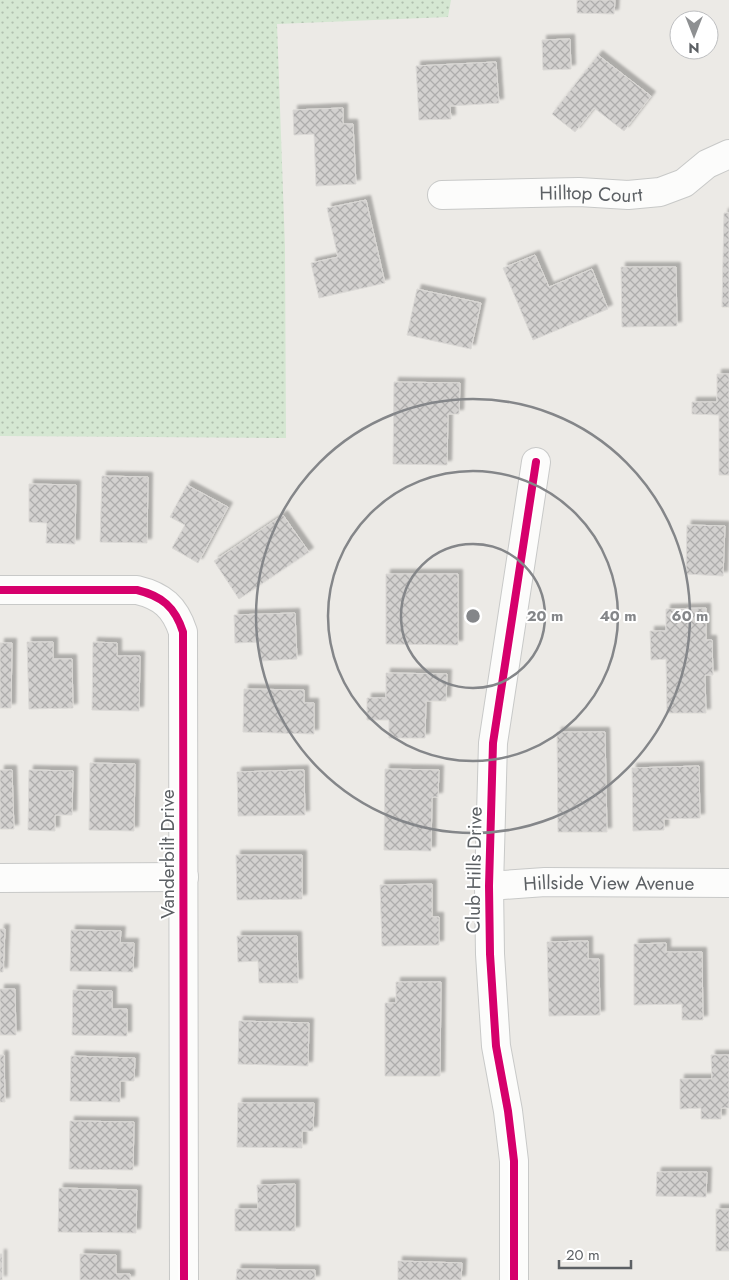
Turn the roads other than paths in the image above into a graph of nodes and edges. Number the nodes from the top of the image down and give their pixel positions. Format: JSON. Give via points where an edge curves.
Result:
{"nodes":[{"id":1,"x":729,"y":154,"type":"edge"},
{"id":2,"x":442,"y":195,"type":"dead end"},
{"id":3,"x":536,"y":462,"type":"dead end"},
{"id":4,"x":0,"y":590,"type":"edge"},
{"id":5,"x":184,"y":877,"type":"junction"},
{"id":6,"x":0,"y":878,"type":"edge"},
{"id":7,"x":729,"y":883,"type":"edge"},
{"id":8,"x":489,"y":886,"type":"junction"},
{"id":9,"x":184,"y":1280,"type":"edge"},
{"id":10,"x":514,"y":1280,"type":"edge"}],
"edges":[{"from":1,"to":2,"type":"street","name":"Hilltop Court","via":[[707,164],[684,184],[660,192],[628,195],[580,192]]},
{"from":3,"to":8,"type":"street","name":"Club Hills Drive","via":[[493,743]]},
{"from":4,"to":5,"type":"street","name":"Vanderbilt Drive","via":[[136,590],[154,594],[168,603],[178,616],[183,632]]},
{"from":5,"to":6,"type":"street"},
{"from":5,"to":9,"type":"street","name":"Vanderbilt Drive"},
{"from":7,"to":8,"type":"street","name":"Hillside View Avenue","via":[[545,882]]},
{"from":8,"to":10,"type":"street","name":"Club Hills Drive","via":[[496,1046],[514,1161]]}]}
